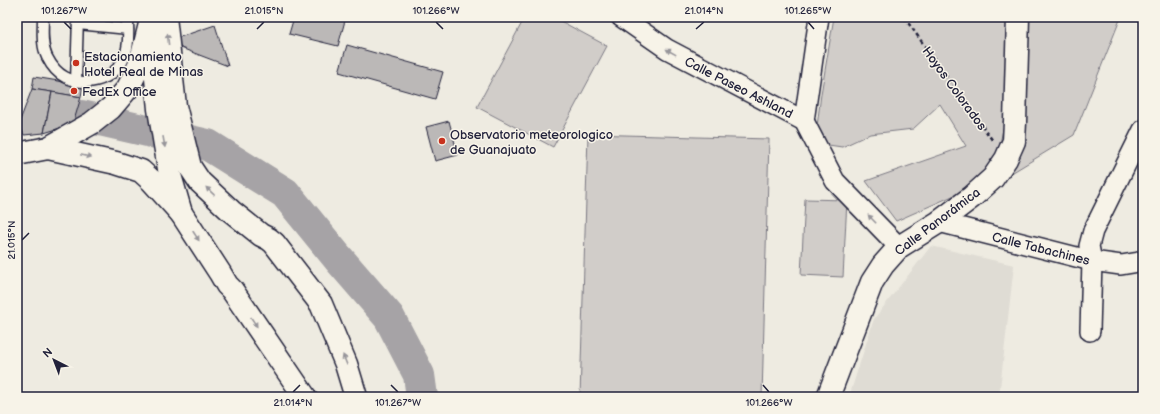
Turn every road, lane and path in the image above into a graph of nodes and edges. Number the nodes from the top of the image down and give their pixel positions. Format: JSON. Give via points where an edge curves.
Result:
{"nodes":[{"id":1,"x":43,"y":17,"type":"edge"},
{"id":2,"x":128,"y":17,"type":"edge"},
{"id":3,"x":621,"y":17,"type":"edge"},
{"id":4,"x":819,"y":17,"type":"edge"},
{"id":5,"x":904,"y":17,"type":"edge"},
{"id":6,"x":1018,"y":17,"type":"edge"},
{"id":7,"x":156,"y":18,"type":"edge"},
{"id":8,"x":78,"y":20,"type":"edge"},
{"id":9,"x":128,"y":29,"type":"junction"},
{"id":10,"x":76,"y":82,"type":"junction"},
{"id":11,"x":167,"y":107,"type":"junction"},
{"id":12,"x":804,"y":121,"type":"junction"},
{"id":13,"x":1143,"y":130,"type":"edge"},
{"id":14,"x":48,"y":148,"type":"junction"},
{"id":15,"x":17,"y":154,"type":"edge"},
{"id":16,"x":1006,"y":159,"type":"junction"},
{"id":17,"x":181,"y":213,"type":"junction"},
{"id":18,"x":939,"y":222,"type":"junction"},
{"id":19,"x":899,"y":247,"type":"junction"},
{"id":20,"x":1143,"y":260,"type":"edge"},
{"id":21,"x":1092,"y":261,"type":"junction"},
{"id":22,"x":1090,"y":331,"type":"dead end"},
{"id":23,"x":305,"y":397,"type":"edge"},
{"id":24,"x":356,"y":397,"type":"edge"},
{"id":25,"x":828,"y":397,"type":"edge"}],
"edges":[{"from":1,"to":10,"type":"lane","via":[[46,56],[53,68]]},
{"from":2,"to":9,"type":"lane"},
{"from":12,"to":3,"type":"street","name":"Calle Paseo Ashland","one_way":true,"via":[[667,50]]},
{"from":4,"to":12,"type":"street"},
{"from":5,"to":16,"type":"path","name":"Hoyos Colorados"},
{"from":6,"to":16,"type":"street","name":"Calle Panorámica","via":[[1014,141]]},
{"from":7,"to":11,"type":"street"},
{"from":7,"to":14,"type":"street","via":[[140,64],[128,88],[97,120]]},
{"from":8,"to":9,"type":"lane"},
{"from":8,"to":10,"type":"lane"},
{"from":9,"to":10,"type":"lane","via":[[125,56],[116,70],[103,79],[90,83]]},
{"from":11,"to":17,"type":"street","one_way":true,"via":[[170,175]]},
{"from":24,"to":11,"type":"street","one_way":true,"via":[[346,364],[321,304],[274,243],[231,211],[200,182],[190,167]]},
{"from":19,"to":12,"type":"street","name":"Calle Paseo Ashland","one_way":true,"via":[[835,181]]},
{"from":13,"to":21,"type":"street","via":[[1094,231],[1089,246]]},
{"from":14,"to":15,"type":"street"},
{"from":14,"to":17,"type":"street","one_way":true,"via":[[141,171]]},
{"from":16,"to":18,"type":"street","name":"Calle Panorámica","via":[[994,178]]},
{"from":17,"to":23,"type":"street","one_way":true},
{"from":18,"to":19,"type":"street","name":"Calle Panorámica"},
{"from":18,"to":21,"type":"street","name":"Calle Tabachines"},
{"from":19,"to":25,"type":"street","name":"Calle Panorámica","via":[[882,265],[872,282]]},
{"from":20,"to":21,"type":"street","name":"Calle Tabachines","via":[[1120,265]]},
{"from":21,"to":22,"type":"street"}]}
